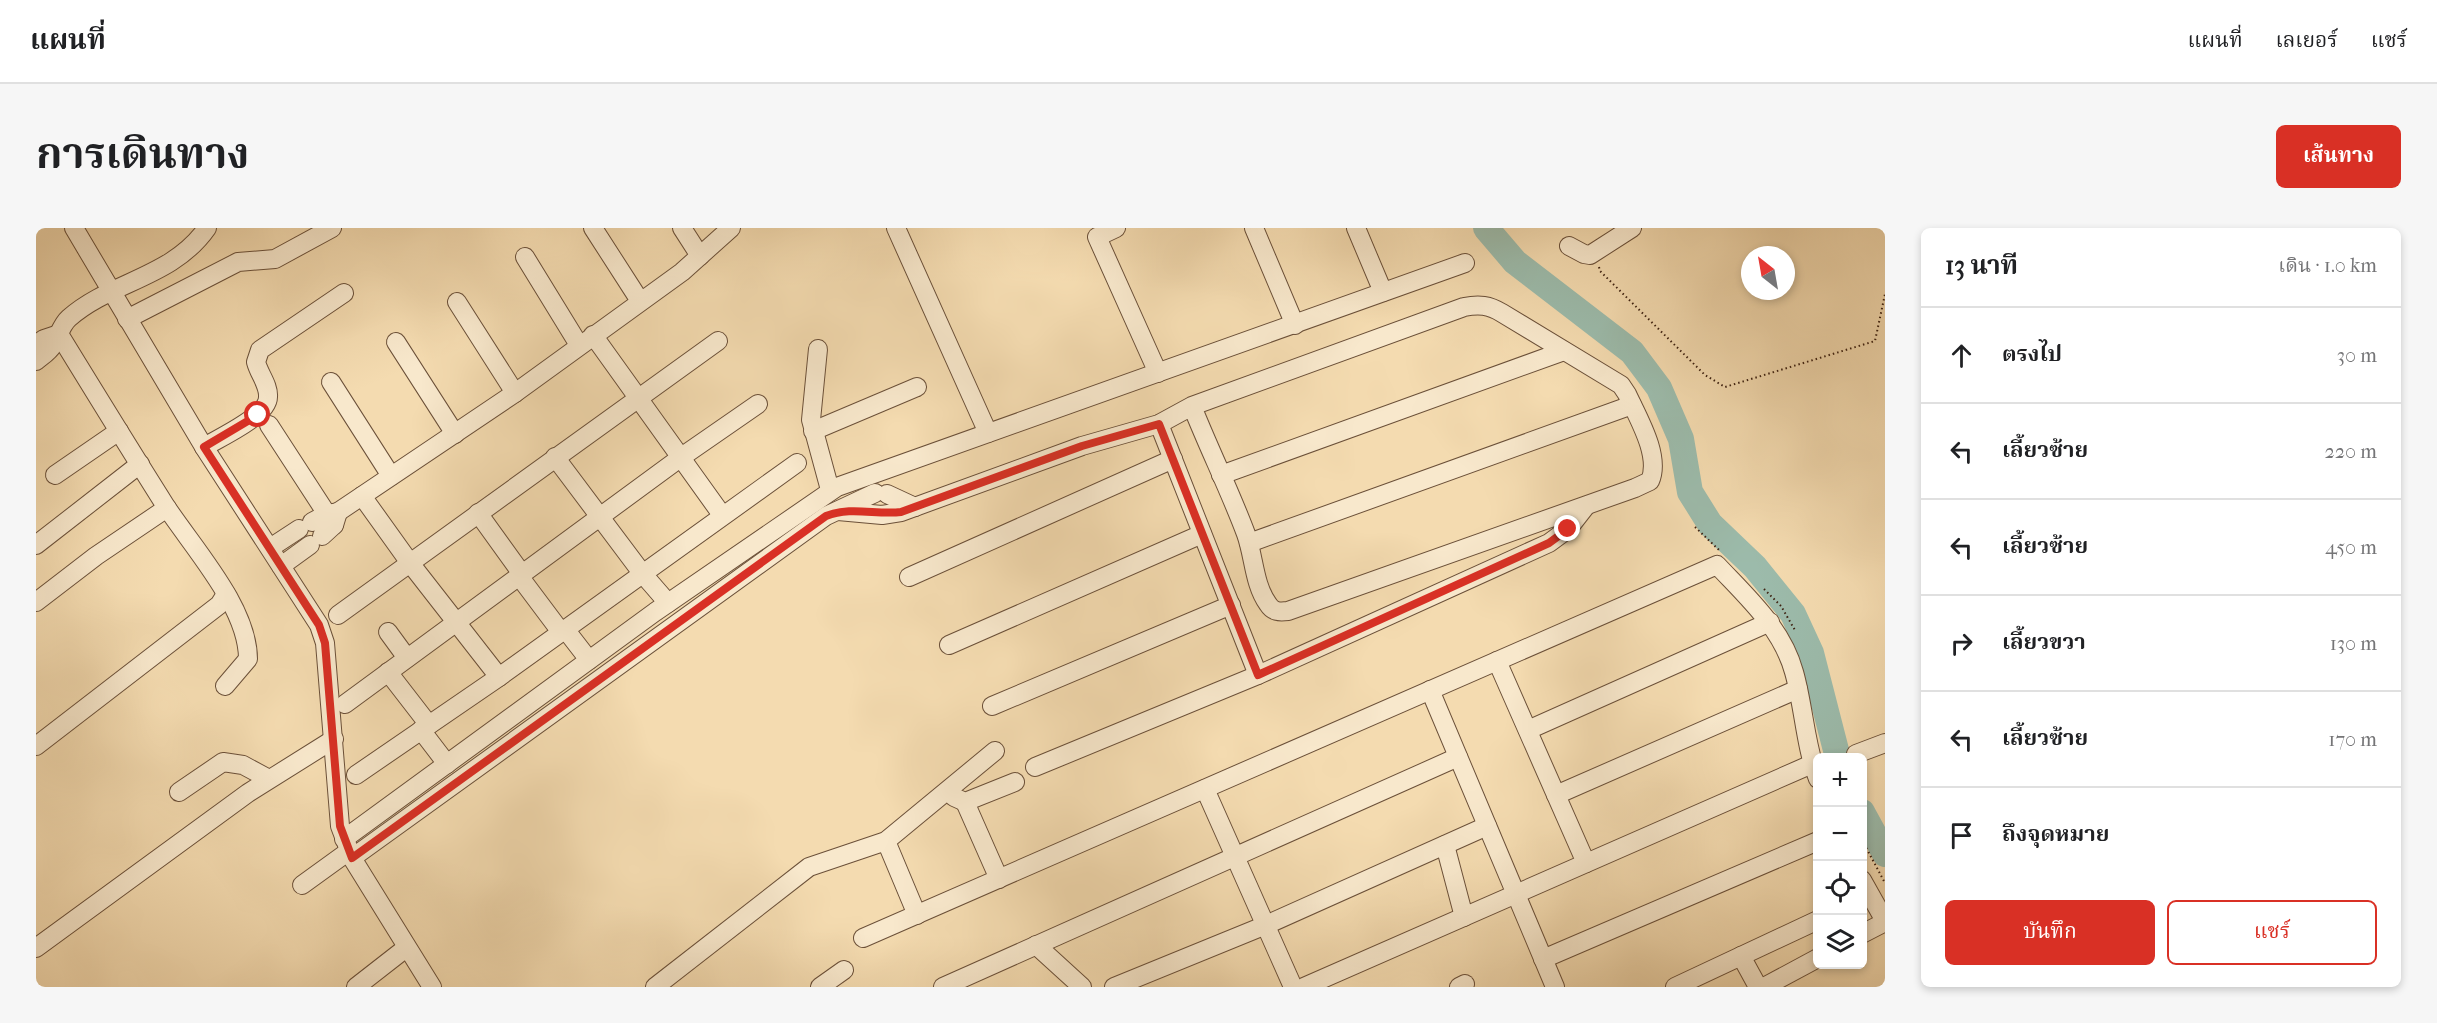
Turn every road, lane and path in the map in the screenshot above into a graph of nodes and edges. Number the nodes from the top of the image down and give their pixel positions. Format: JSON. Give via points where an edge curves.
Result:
{"nodes":[{"id":1,"x":76,"y":228,"type":"edge"},
{"id":2,"x":207,"y":228,"type":"edge"},
{"id":3,"x":332,"y":228,"type":"edge"},
{"id":4,"x":593,"y":228,"type":"edge"},
{"id":5,"x":682,"y":228,"type":"edge"},
{"id":6,"x":731,"y":228,"type":"edge"},
{"id":7,"x":896,"y":228,"type":"edge"},
{"id":8,"x":1116,"y":228,"type":"edge"},
{"id":9,"x":1254,"y":228,"type":"edge"},
{"id":10,"x":1356,"y":228,"type":"edge"},
{"id":11,"x":1632,"y":228,"type":"edge"},
{"id":12,"x":1569,"y":246,"type":"dead end"},
{"id":13,"x":1597,"y":252,"type":"junction"},
{"id":14,"x":700,"y":256,"type":"junction"},
{"id":15,"x":525,"y":257,"type":"dead end"},
{"id":16,"x":1465,"y":263,"type":"dead end"},
{"id":17,"x":111,"y":292,"type":"junction"},
{"id":18,"x":1383,"y":292,"type":"junction"},
{"id":19,"x":344,"y":293,"type":"dead end"},
{"id":20,"x":1885,"y":294,"type":"edge"},
{"id":21,"x":457,"y":302,"type":"dead end"},
{"id":22,"x":640,"y":302,"type":"junction"},
{"id":23,"x":127,"y":319,"type":"junction"},
{"id":24,"x":1294,"y":325,"type":"junction"},
{"id":25,"x":59,"y":334,"type":"junction"},
{"id":26,"x":586,"y":340,"type":"junction"},
{"id":27,"x":718,"y":341,"type":"dead end"},
{"id":28,"x":396,"y":342,"type":"dead end"},
{"id":29,"x":36,"y":344,"type":"edge"},
{"id":30,"x":818,"y":349,"type":"dead end"},
{"id":31,"x":1564,"y":351,"type":"junction"},
{"id":32,"x":36,"y":361,"type":"edge"},
{"id":33,"x":1158,"y":373,"type":"junction"},
{"id":34,"x":331,"y":382,"type":"dead end"},
{"id":35,"x":917,"y":387,"type":"dead end"},
{"id":36,"x":515,"y":393,"type":"junction"},
{"id":37,"x":638,"y":397,"type":"junction"},
{"id":38,"x":758,"y":404,"type":"dead end"},
{"id":39,"x":1632,"y":405,"type":"junction"},
{"id":40,"x":1192,"y":406,"type":"junction"},
{"id":41,"x":1159,"y":424,"type":"junction"},
{"id":42,"x":269,"y":425,"type":"dead end"},
{"id":43,"x":119,"y":431,"type":"junction"},
{"id":44,"x":813,"y":431,"type":"junction"},
{"id":45,"x":988,"y":433,"type":"junction"},
{"id":46,"x":455,"y":434,"type":"junction"},
{"id":47,"x":204,"y":447,"type":"junction"},
{"id":48,"x":555,"y":457,"type":"junction"},
{"id":49,"x":680,"y":458,"type":"junction"},
{"id":50,"x":1173,"y":459,"type":"junction"},
{"id":51,"x":797,"y":463,"type":"dead end"},
{"id":52,"x":140,"y":464,"type":"junction"},
{"id":53,"x":55,"y":475,"type":"dead end"},
{"id":54,"x":1221,"y":475,"type":"junction"},
{"id":55,"x":392,"y":476,"type":"junction"},
{"id":56,"x":830,"y":490,"type":"junction"},
{"id":57,"x":362,"y":496,"type":"junction"},
{"id":58,"x":1586,"y":506,"type":"junction"},
{"id":59,"x":915,"y":507,"type":"junction"},
{"id":60,"x":167,"y":508,"type":"junction"},
{"id":61,"x":838,"y":511,"type":"junction"},
{"id":62,"x":478,"y":513,"type":"junction"},
{"id":63,"x":722,"y":515,"type":"junction"},
{"id":64,"x":601,"y":516,"type":"junction"},
{"id":65,"x":320,"y":526,"type":"junction"},
{"id":66,"x":1202,"y":534,"type":"junction"},
{"id":67,"x":1249,"y":543,"type":"junction"},
{"id":68,"x":36,"y":545,"type":"edge"},
{"id":69,"x":270,"y":548,"type":"junction"},
{"id":70,"x":410,"y":563,"type":"junction"},
{"id":71,"x":281,"y":566,"type":"junction"},
{"id":72,"x":642,"y":573,"type":"junction"},
{"id":73,"x":520,"y":575,"type":"junction"},
{"id":74,"x":909,"y":577,"type":"dead end"},
{"id":75,"x":226,"y":594,"type":"junction"},
{"id":76,"x":36,"y":602,"type":"edge"},
{"id":77,"x":668,"y":603,"type":"junction"},
{"id":78,"x":1230,"y":605,"type":"junction"},
{"id":79,"x":338,"y":615,"type":"dead end"},
{"id":80,"x":456,"y":622,"type":"junction"},
{"id":81,"x":1770,"y":622,"type":"junction"},
{"id":82,"x":563,"y":630,"type":"junction"},
{"id":83,"x":388,"y":632,"type":"dead end"},
{"id":84,"x":949,"y":645,"type":"dead end"},
{"id":85,"x":407,"y":658,"type":"junction"},
{"id":86,"x":589,"y":660,"type":"junction"},
{"id":87,"x":1497,"y":661,"type":"junction"},
{"id":88,"x":388,"y":672,"type":"junction"},
{"id":89,"x":1258,"y":675,"type":"junction"},
{"id":90,"x":499,"y":677,"type":"junction"},
{"id":91,"x":225,"y":686,"type":"dead end"},
{"id":92,"x":1430,"y":690,"type":"junction"},
{"id":93,"x":1798,"y":690,"type":"junction"},
{"id":94,"x":345,"y":704,"type":"dead end"},
{"id":95,"x":992,"y":706,"type":"dead end"},
{"id":96,"x":425,"y":728,"type":"junction"},
{"id":97,"x":1528,"y":730,"type":"junction"},
{"id":98,"x":334,"y":738,"type":"junction"},
{"id":99,"x":1885,"y":742,"type":"edge"},
{"id":100,"x":36,"y":746,"type":"edge"},
{"id":101,"x":995,"y":751,"type":"dead end"},
{"id":102,"x":1858,"y":753,"type":"edge"},
{"id":103,"x":1458,"y":757,"type":"junction"},
{"id":104,"x":1813,"y":762,"type":"edge"},
{"id":105,"x":447,"y":764,"type":"junction"},
{"id":106,"x":1035,"y":767,"type":"dead end"},
{"id":107,"x":1813,"y":773,"type":"edge"},
{"id":108,"x":356,"y":775,"type":"dead end"},
{"id":109,"x":269,"y":779,"type":"junction"},
{"id":110,"x":1015,"y":782,"type":"dead end"},
{"id":111,"x":1205,"y":789,"type":"junction"},
{"id":112,"x":179,"y":792,"type":"dead end"},
{"id":113,"x":944,"y":793,"type":"junction"},
{"id":114,"x":1556,"y":795,"type":"junction"},
{"id":115,"x":965,"y":802,"type":"junction"},
{"id":116,"x":1487,"y":826,"type":"junction"},
{"id":117,"x":886,"y":841,"type":"junction"},
{"id":118,"x":1813,"y":843,"type":"edge"},
{"id":119,"x":1445,"y":845,"type":"junction"},
{"id":120,"x":1867,"y":848,"type":"edge"},
{"id":121,"x":348,"y":849,"type":"junction"},
{"id":122,"x":1235,"y":855,"type":"junction"},
{"id":123,"x":1586,"y":863,"type":"junction"},
{"id":124,"x":999,"y":879,"type":"junction"},
{"id":125,"x":1885,"y":883,"type":"edge"},
{"id":126,"x":302,"y":885,"type":"dead end"},
{"id":127,"x":1516,"y":894,"type":"junction"},
{"id":128,"x":1867,"y":895,"type":"edge"},
{"id":129,"x":917,"y":915,"type":"junction"},
{"id":130,"x":1464,"y":917,"type":"junction"},
{"id":131,"x":1885,"y":921,"type":"edge"},
{"id":132,"x":1813,"y":922,"type":"edge"},
{"id":133,"x":1266,"y":925,"type":"junction"},
{"id":134,"x":1867,"y":932,"type":"edge"},
{"id":135,"x":863,"y":938,"type":"dead end"},
{"id":136,"x":1036,"y":945,"type":"junction"},
{"id":137,"x":36,"y":948,"type":"edge"},
{"id":138,"x":406,"y":948,"type":"junction"},
{"id":139,"x":1741,"y":956,"type":"junction"},
{"id":140,"x":1543,"y":959,"type":"junction"},
{"id":141,"x":1813,"y":961,"type":"edge"},
{"id":142,"x":844,"y":970,"type":"dead end"},
{"id":143,"x":356,"y":987,"type":"edge"},
{"id":144,"x":432,"y":987,"type":"edge"},
{"id":145,"x":655,"y":987,"type":"edge"},
{"id":146,"x":820,"y":987,"type":"edge"},
{"id":147,"x":943,"y":987,"type":"edge"},
{"id":148,"x":1082,"y":987,"type":"edge"},
{"id":149,"x":1114,"y":987,"type":"edge"},
{"id":150,"x":1293,"y":987,"type":"edge"},
{"id":151,"x":1304,"y":987,"type":"edge"},
{"id":152,"x":1555,"y":987,"type":"edge"},
{"id":153,"x":1675,"y":987,"type":"edge"},
{"id":154,"x":1758,"y":987,"type":"edge"},
{"id":155,"x":1764,"y":987,"type":"edge"}],
"edges":[{"from":1,"to":17,"type":"street"},
{"from":2,"to":17,"type":"street","via":[[186,252]]},
{"from":3,"to":23,"type":"street","via":[[275,259],[238,262]]},
{"from":4,"to":22,"type":"street"},
{"from":5,"to":14,"type":"street"},
{"from":6,"to":14,"type":"street"},
{"from":7,"to":45,"type":"street"},
{"from":8,"to":33,"type":"street","via":[[1097,237]]},
{"from":9,"to":24,"type":"street"},
{"from":10,"to":18,"type":"street"},
{"from":11,"to":13,"type":"street"},
{"from":12,"to":13,"type":"street","via":[[1584,254]]},
{"from":13,"to":20,"type":"path","via":[[1600,271],[1705,375],[1725,387],[1875,341]]},
{"from":14,"to":22,"type":"street"},
{"from":15,"to":26,"type":"street"},
{"from":16,"to":18,"type":"street"},
{"from":17,"to":23,"type":"street"},
{"from":17,"to":25,"type":"street","via":[[70,317]]},
{"from":18,"to":24,"type":"street"},
{"from":19,"to":47,"type":"street","via":[[260,350],[256,362],[267,388],[266,406],[258,415]]},
{"from":21,"to":36,"type":"street"},
{"from":22,"to":26,"type":"street"},
{"from":23,"to":47,"type":"street"},
{"from":24,"to":33,"type":"street"},
{"from":25,"to":29,"type":"street"},
{"from":25,"to":32,"type":"street"},
{"from":25,"to":43,"type":"street"},
{"from":26,"to":36,"type":"street"},
{"from":26,"to":37,"type":"street"},
{"from":27,"to":37,"type":"street"},
{"from":28,"to":46,"type":"street"},
{"from":30,"to":44,"type":"street"},
{"from":31,"to":39,"type":"street","via":[[1621,385]]},
{"from":31,"to":40,"type":"street","via":[[1491,306],[1477,304]]},
{"from":31,"to":54,"type":"street"},
{"from":33,"to":45,"type":"street"},
{"from":34,"to":55,"type":"street"},
{"from":35,"to":44,"type":"street"},
{"from":36,"to":46,"type":"street"},
{"from":37,"to":48,"type":"street"},
{"from":37,"to":49,"type":"street"},
{"from":38,"to":49,"type":"street"},
{"from":39,"to":58,"type":"street","via":[[1654,457],[1655,471],[1650,481]]},
{"from":39,"to":67,"type":"street"},
{"from":40,"to":41,"type":"street"},
{"from":40,"to":54,"type":"street"},
{"from":41,"to":50,"type":"street"},
{"from":41,"to":59,"type":"street","via":[[1082,446]]},
{"from":42,"to":65,"type":"street"},
{"from":43,"to":52,"type":"street"},
{"from":43,"to":53,"type":"street"},
{"from":44,"to":56,"type":"street"},
{"from":45,"to":56,"type":"street"},
{"from":46,"to":55,"type":"street"},
{"from":47,"to":69,"type":"street"},
{"from":48,"to":62,"type":"street"},
{"from":48,"to":64,"type":"street"},
{"from":49,"to":63,"type":"street"},
{"from":49,"to":64,"type":"street"},
{"from":50,"to":66,"type":"street"},
{"from":50,"to":74,"type":"street"},
{"from":51,"to":63,"type":"street"},
{"from":52,"to":60,"type":"street"},
{"from":52,"to":68,"type":"street"},
{"from":54,"to":67,"type":"street"},
{"from":55,"to":57,"type":"street"},
{"from":56,"to":77,"type":"street"},
{"from":57,"to":65,"type":"street"},
{"from":57,"to":70,"type":"street"},
{"from":58,"to":67,"type":"street","via":[[1288,611],[1270,608],[1262,595]]},
{"from":58,"to":89,"type":"street","via":[[1568,529],[1549,543]]},
{"from":59,"to":61,"type":"street","via":[[882,514]]},
{"from":59,"to":61,"type":"street","via":[[881,494]]},
{"from":60,"to":75,"type":"street"},
{"from":60,"to":76,"type":"street"},
{"from":61,"to":121,"type":"street"},
{"from":62,"to":70,"type":"street"},
{"from":62,"to":73,"type":"street"},
{"from":63,"to":72,"type":"street"},
{"from":64,"to":72,"type":"street"},
{"from":64,"to":73,"type":"street"},
{"from":65,"to":69,"type":"street"},
{"from":65,"to":71,"type":"street"},
{"from":66,"to":78,"type":"street"},
{"from":66,"to":84,"type":"street"},
{"from":69,"to":71,"type":"street"},
{"from":70,"to":79,"type":"street"},
{"from":70,"to":80,"type":"street"},
{"from":71,"to":98,"type":"street","via":[[319,625],[325,643]]},
{"from":72,"to":77,"type":"street"},
{"from":72,"to":82,"type":"street"},
{"from":73,"to":80,"type":"street"},
{"from":73,"to":82,"type":"street"},
{"from":75,"to":91,"type":"street","via":[[241,620],[248,659]]},
{"from":75,"to":100,"type":"street","via":[[219,605]]},
{"from":77,"to":86,"type":"street"},
{"from":78,"to":89,"type":"street"},
{"from":78,"to":95,"type":"street"},
{"from":80,"to":85,"type":"street"},
{"from":80,"to":90,"type":"street"},
{"from":81,"to":87,"type":"street","via":[[1717,564]]},
{"from":81,"to":93,"type":"street","via":[[1794,670]]},
{"from":81,"to":97,"type":"street"},
{"from":82,"to":86,"type":"street"},
{"from":82,"to":90,"type":"street"},
{"from":83,"to":85,"type":"street"},
{"from":85,"to":88,"type":"street"},
{"from":86,"to":105,"type":"street"},
{"from":87,"to":92,"type":"street"},
{"from":87,"to":97,"type":"street"},
{"from":88,"to":94,"type":"street"},
{"from":88,"to":96,"type":"street"},
{"from":89,"to":106,"type":"street"},
{"from":90,"to":96,"type":"street"},
{"from":92,"to":103,"type":"street"},
{"from":92,"to":111,"type":"street"},
{"from":93,"to":104,"type":"street"},
{"from":93,"to":114,"type":"street"},
{"from":96,"to":105,"type":"street"},
{"from":96,"to":108,"type":"street"},
{"from":97,"to":114,"type":"street"},
{"from":98,"to":109,"type":"street"},
{"from":98,"to":121,"type":"street","via":[[340,826]]},
{"from":99,"to":102,"type":"street"},
{"from":101,"to":113,"type":"street"},
{"from":103,"to":116,"type":"street"},
{"from":103,"to":122,"type":"street"},
{"from":105,"to":121,"type":"street"},
{"from":107,"to":123,"type":"street"},
{"from":109,"to":112,"type":"street","via":[[243,765],[223,762]]},
{"from":109,"to":137,"type":"street"},
{"from":110,"to":115,"type":"street"},
{"from":111,"to":122,"type":"street"},
{"from":111,"to":124,"type":"street"},
{"from":113,"to":115,"type":"street"},
{"from":113,"to":117,"type":"street"},
{"from":114,"to":123,"type":"street"},
{"from":115,"to":124,"type":"street"},
{"from":116,"to":119,"type":"street"},
{"from":116,"to":127,"type":"street"},
{"from":117,"to":129,"type":"street"},
{"from":117,"to":145,"type":"street","via":[[809,867]]},
{"from":118,"to":140,"type":"street"},
{"from":119,"to":130,"type":"street"},
{"from":119,"to":133,"type":"street"},
{"from":120,"to":125,"type":"path"},
{"from":121,"to":126,"type":"street"},
{"from":121,"to":138,"type":"street"},
{"from":122,"to":133,"type":"street"},
{"from":122,"to":136,"type":"street"},
{"from":123,"to":127,"type":"street"},
{"from":124,"to":129,"type":"street"},
{"from":127,"to":130,"type":"street"},
{"from":127,"to":140,"type":"street"},
{"from":128,"to":131,"type":"street"},
{"from":129,"to":135,"type":"street"},
{"from":130,"to":151,"type":"street"},
{"from":131,"to":134,"type":"street"},
{"from":132,"to":139,"type":"street"},
{"from":133,"to":149,"type":"street"},
{"from":133,"to":150,"type":"street"},
{"from":136,"to":147,"type":"street"},
{"from":136,"to":148,"type":"street"},
{"from":138,"to":143,"type":"street"},
{"from":138,"to":144,"type":"street"},
{"from":139,"to":153,"type":"street"},
{"from":139,"to":154,"type":"street"},
{"from":140,"to":152,"type":"street"},
{"from":141,"to":155,"type":"street"},
{"from":142,"to":146,"type":"street"}]}
